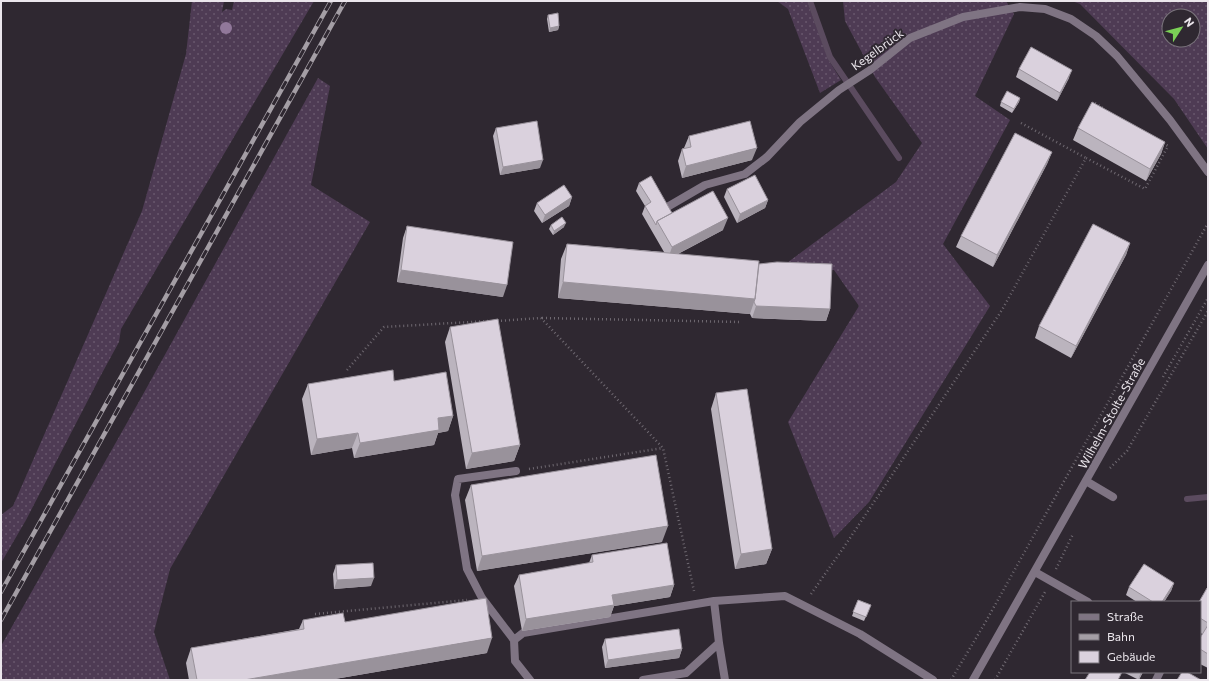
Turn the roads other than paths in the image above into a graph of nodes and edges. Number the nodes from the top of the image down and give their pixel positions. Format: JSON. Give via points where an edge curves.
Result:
{"nodes":[{"id":1,"x":1208,"y":172,"type":"edge"},
{"id":2,"x":669,"y":206,"type":"edge"},
{"id":3,"x":1208,"y":265,"type":"edge"},
{"id":4,"x":516,"y":471,"type":"road end"},
{"id":5,"x":1086,"y":481,"type":"junction"},
{"id":6,"x":1113,"y":497,"type":"dead end"},
{"id":7,"x":1035,"y":572,"type":"junction"},
{"id":8,"x":714,"y":600,"type":"junction"},
{"id":9,"x":1086,"y":601,"type":"edge"},
{"id":10,"x":514,"y":640,"type":"junction"},
{"id":11,"x":719,"y":643,"type":"junction"},
{"id":12,"x":530,"y":680,"type":"edge"},
{"id":13,"x":643,"y":680,"type":"edge"},
{"id":14,"x":725,"y":680,"type":"edge"},
{"id":15,"x":934,"y":680,"type":"edge"},
{"id":16,"x":973,"y":680,"type":"edge"}],
"edges":[{"from":1,"to":2,"type":"street","name":"Kegelbrück","via":[[1170,120],[1117,56],[1096,36],[1071,19],[1045,9],[1020,7],[963,18],[910,38],[800,122],[768,157],[745,174],[705,185]]},
{"from":3,"to":5,"type":"street","name":"Wilhelm-Stolte-Straße"},
{"from":4,"to":10,"type":"street","via":[[458,479],[455,495],[467,569],[482,598]]},
{"from":5,"to":6,"type":"street"},
{"from":5,"to":7,"type":"street","name":"Wilhelm-Stolte-Straße"},
{"from":7,"to":9,"type":"street"},
{"from":7,"to":16,"type":"street","name":"Wilhelm-Stolte-Straße"},
{"from":8,"to":10,"type":"street","via":[[523,633]]},
{"from":8,"to":11,"type":"street"},
{"from":8,"to":15,"type":"street","via":[[785,596],[860,634]]},
{"from":10,"to":12,"type":"street","via":[[515,661]]},
{"from":11,"to":13,"type":"street","via":[[686,673]]},
{"from":11,"to":14,"type":"street"}]}
